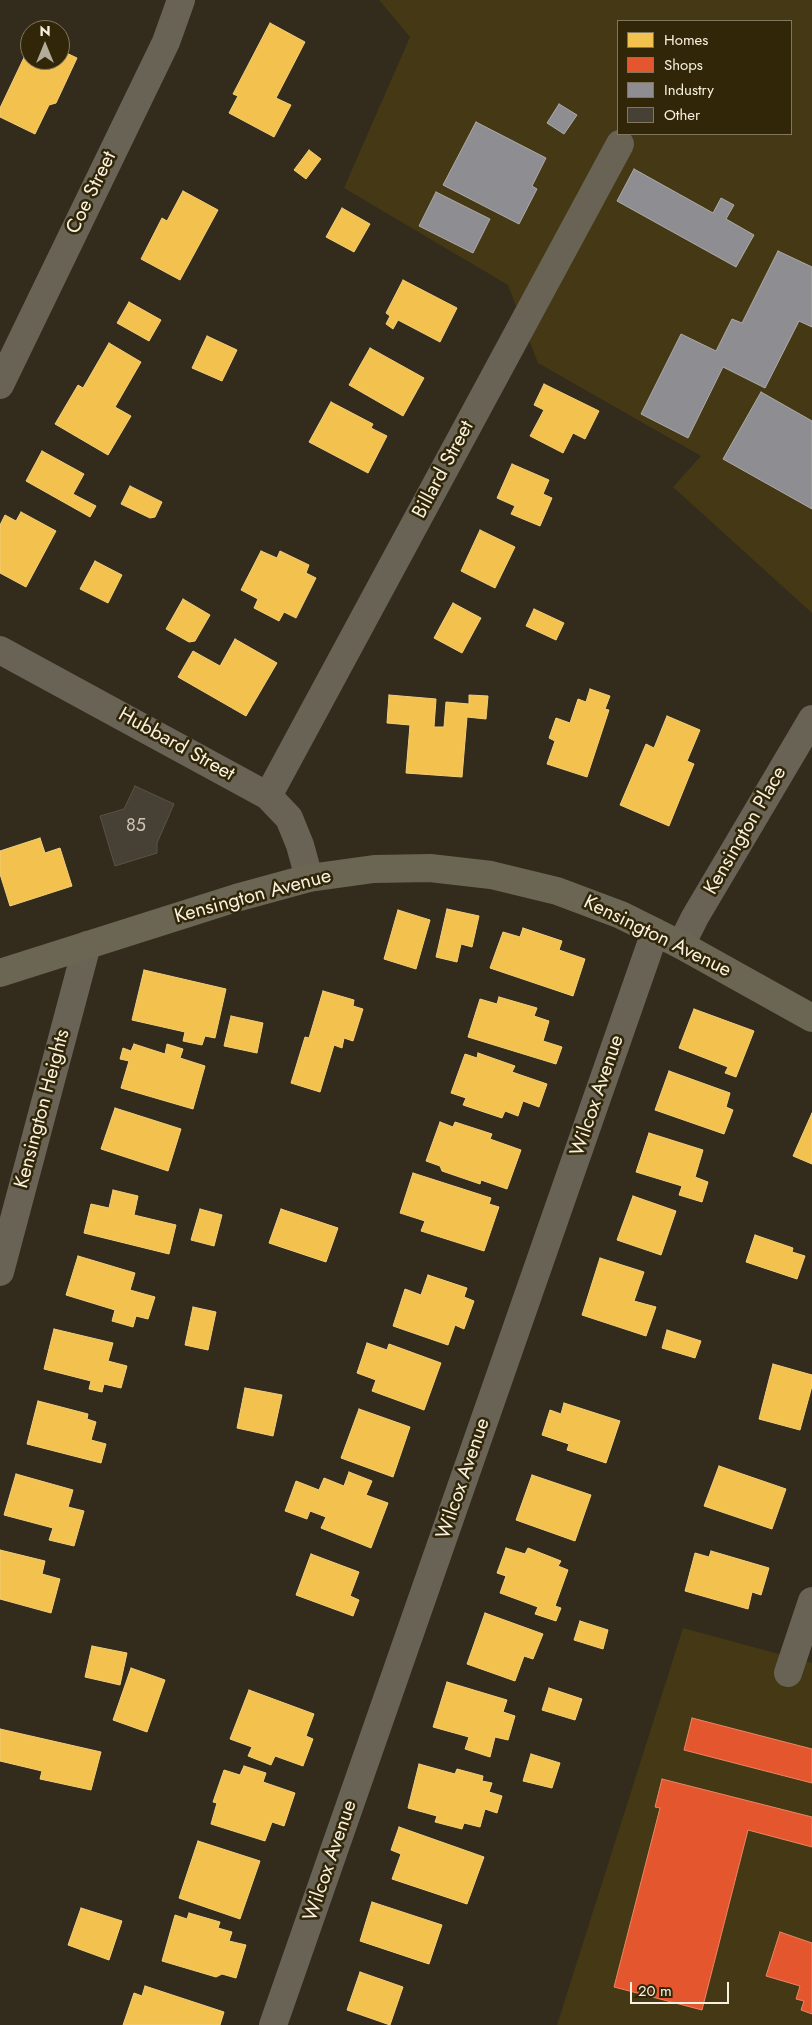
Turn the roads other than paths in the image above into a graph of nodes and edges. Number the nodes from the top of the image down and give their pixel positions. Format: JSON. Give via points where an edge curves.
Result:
{"nodes":[{"id":1,"x":181,"y":0,"type":"edge"},
{"id":2,"x":620,"y":144,"type":"dead end"},
{"id":3,"x":0,"y":385,"type":"edge"},
{"id":4,"x":0,"y":650,"type":"edge"},
{"id":5,"x":812,"y":719,"type":"edge"},
{"id":6,"x":268,"y":796,"type":"junction"},
{"id":7,"x":309,"y":878,"type":"junction"},
{"id":8,"x":655,"y":932,"type":"junction"},
{"id":9,"x":681,"y":945,"type":"junction"},
{"id":10,"x":87,"y":946,"type":"junction"},
{"id":11,"x":0,"y":973,"type":"edge"},
{"id":12,"x":812,"y":1018,"type":"edge"},
{"id":13,"x":0,"y":1272,"type":"edge"},
{"id":14,"x":812,"y":1601,"type":"edge"},
{"id":15,"x":788,"y":1673,"type":"dead end"},
{"id":16,"x":273,"y":2025,"type":"edge"}],
"edges":[{"from":1,"to":3,"type":"street","name":"Coe Street","via":[[166,42]]},
{"from":2,"to":6,"type":"street","name":"Billard Street"},
{"from":4,"to":6,"type":"street","name":"Hubbard Street"},
{"from":5,"to":9,"type":"street","name":"Kensington Place"},
{"from":6,"to":7,"type":"street","name":"Hubbard Street","via":[[290,818]]},
{"from":7,"to":8,"type":"main road","name":"Kensington Avenue","via":[[374,869],[430,868],[491,875],[557,891],[621,915]]},
{"from":7,"to":10,"type":"main road","name":"Kensington Avenue"},
{"from":8,"to":9,"type":"main road","name":"Kensington Avenue"},
{"from":8,"to":16,"type":"street","name":"Wilcox Avenue"},
{"from":9,"to":12,"type":"main road","name":"Kensington Avenue"},
{"from":10,"to":11,"type":"main road","name":"Kensington Avenue"},
{"from":10,"to":13,"type":"street","name":"Kensington Heights"},
{"from":14,"to":15,"type":"street"}]}
